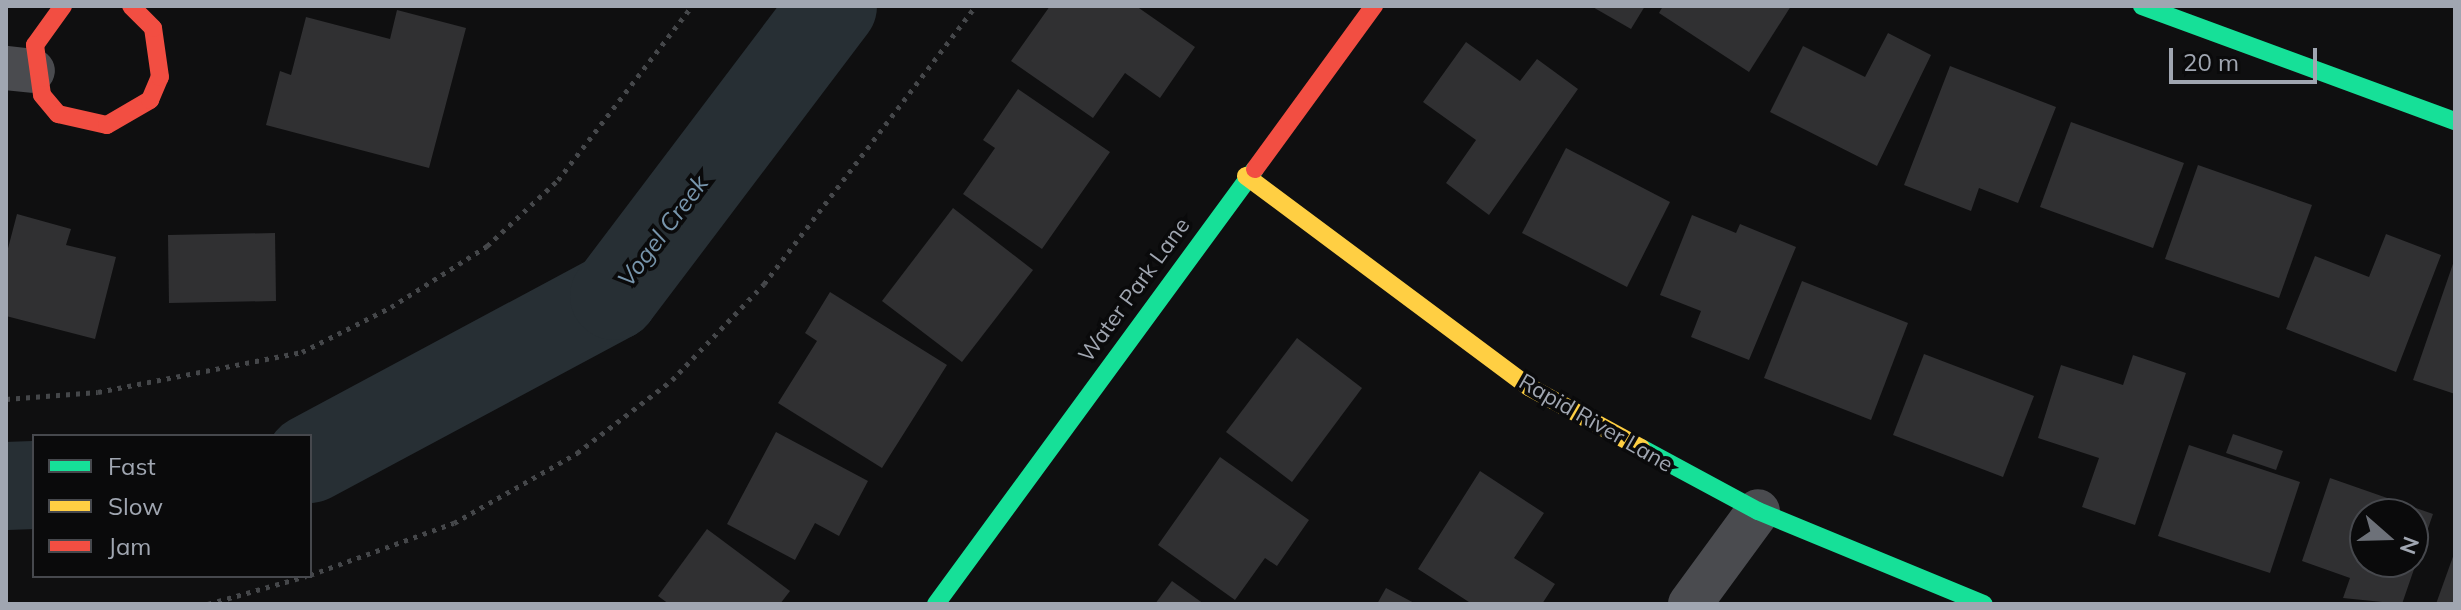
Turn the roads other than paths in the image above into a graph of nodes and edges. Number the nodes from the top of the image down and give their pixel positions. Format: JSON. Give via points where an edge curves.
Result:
{"nodes":[{"id":1,"x":63,"y":6,"type":"edge"},
{"id":2,"x":131,"y":6,"type":"edge"},
{"id":3,"x":1374,"y":6,"type":"edge"},
{"id":4,"x":2142,"y":6,"type":"edge"},
{"id":5,"x":20,"y":69,"type":"edge"},
{"id":6,"x":2455,"y":121,"type":"edge"},
{"id":7,"x":1246,"y":176,"type":"junction"},
{"id":8,"x":1758,"y":511,"type":"junction"},
{"id":9,"x":936,"y":604,"type":"edge"},
{"id":10,"x":1690,"y":604,"type":"edge"},
{"id":11,"x":1984,"y":604,"type":"edge"}],
"edges":[{"from":1,"to":5,"type":"street","via":[[45,22]]},
{"from":2,"to":5,"type":"street","via":[[153,28],[161,51],[150,100],[131,117],[82,125],[58,114]]},
{"from":3,"to":7,"type":"street","name":"Water Park Lane"},
{"from":4,"to":6,"type":"street"},
{"from":7,"to":8,"type":"street","name":"Rapid River Lane","via":[[1529,387]]},
{"from":7,"to":9,"type":"street","name":"Water Park Lane"},
{"from":8,"to":10,"type":"street"},
{"from":8,"to":11,"type":"street","name":"Rapid River Lane"}]}
